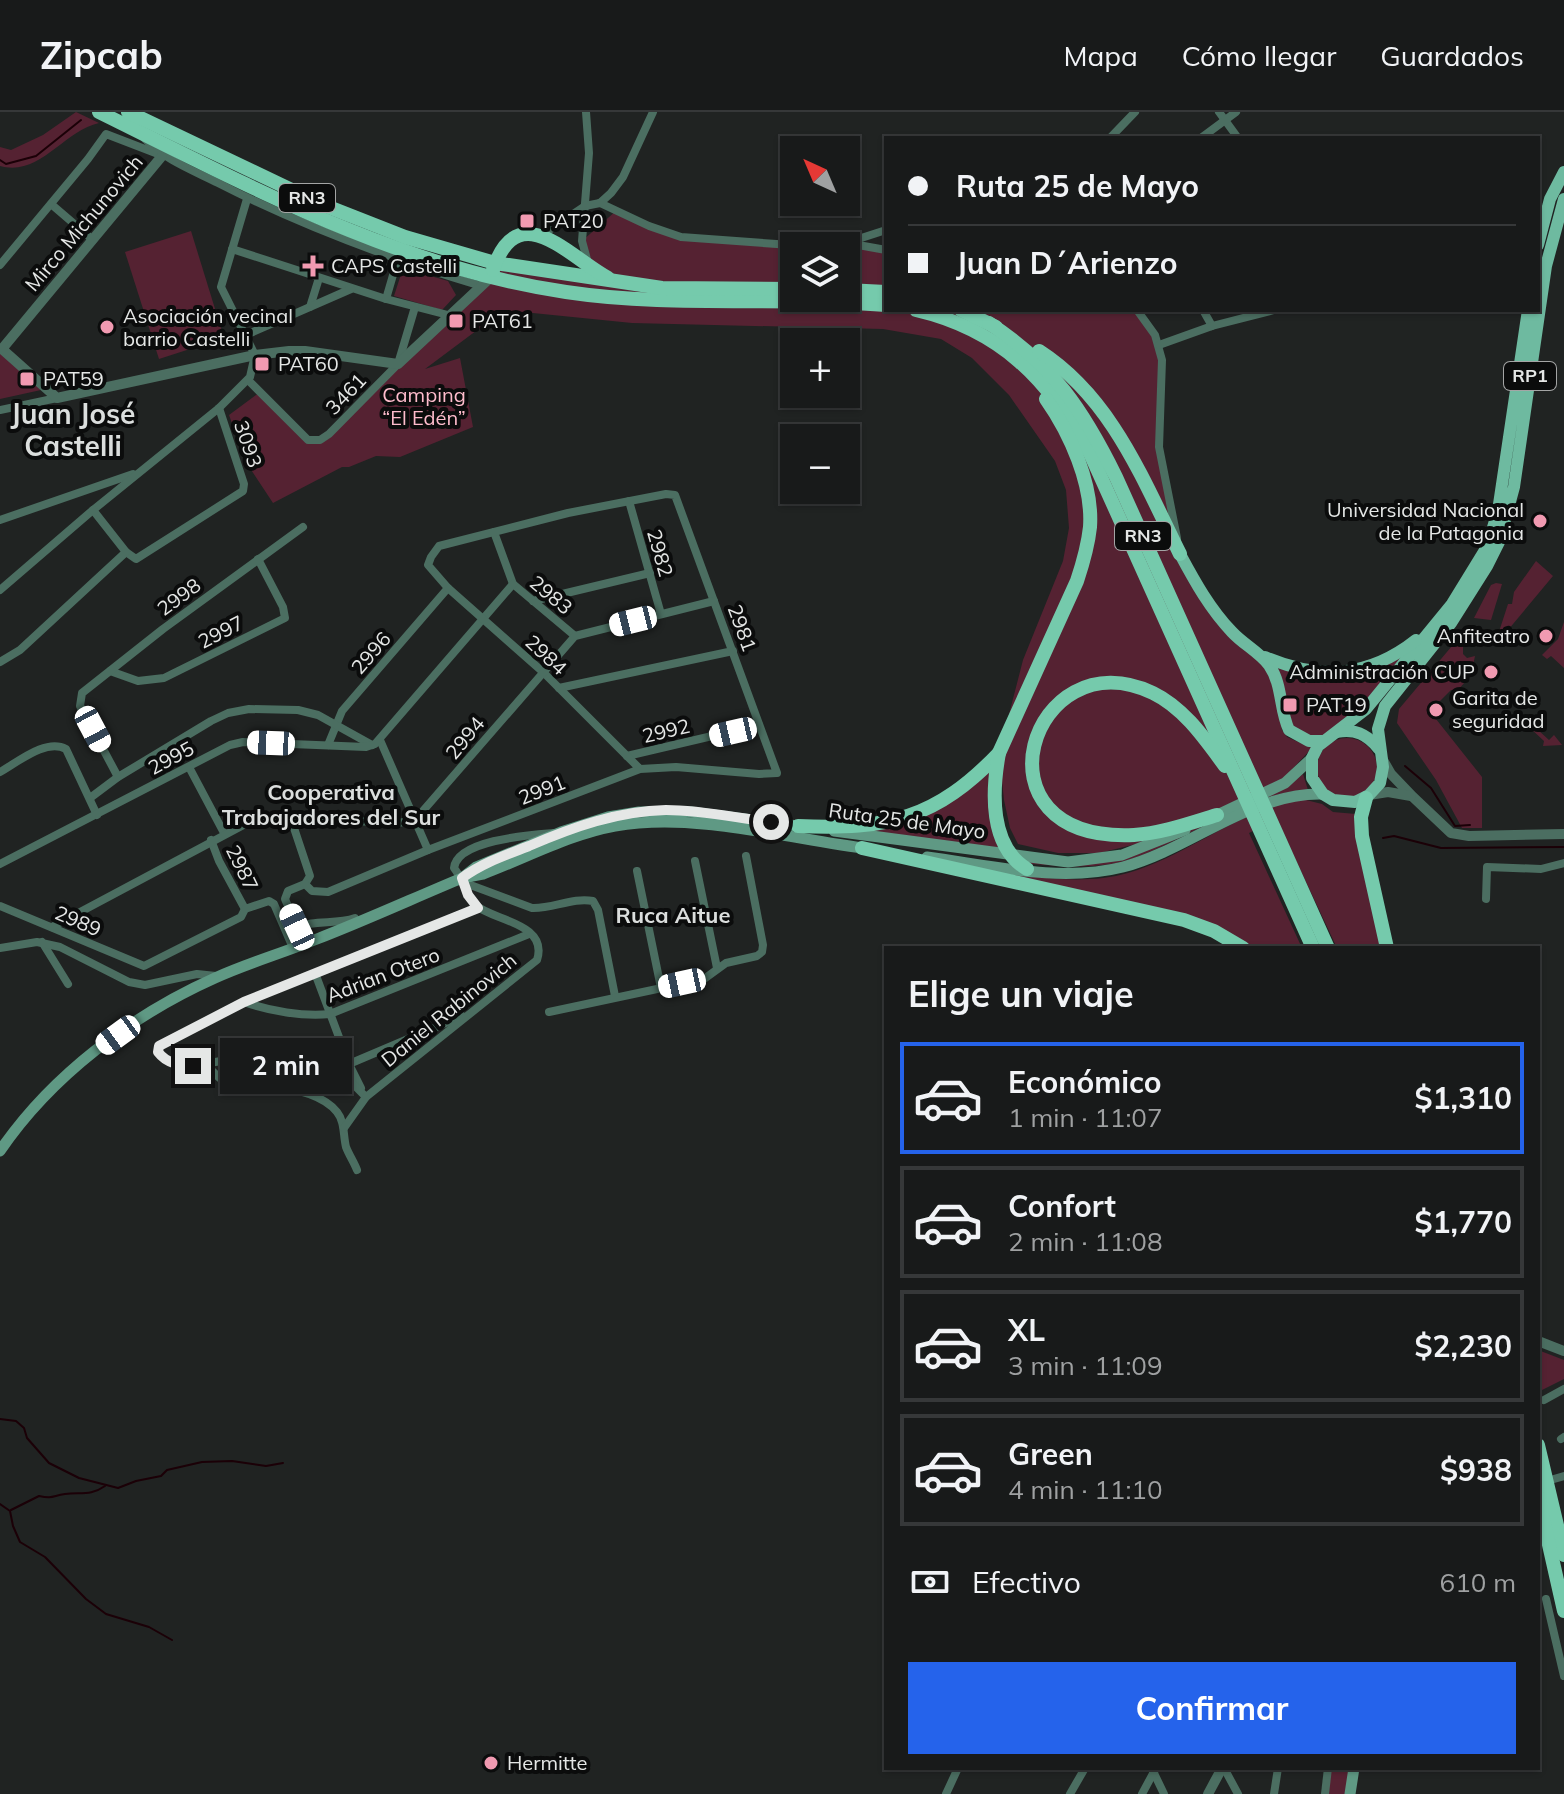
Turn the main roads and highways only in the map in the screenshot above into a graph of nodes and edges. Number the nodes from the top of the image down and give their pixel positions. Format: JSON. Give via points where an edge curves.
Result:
{"nodes":[{"id":1,"x":99,"y":112,"type":"edge"},
{"id":2,"x":128,"y":112,"type":"edge"},
{"id":3,"x":1564,"y":172,"type":"edge"},
{"id":4,"x":1564,"y":199,"type":"edge"},
{"id":5,"x":1540,"y":237,"type":"edge"},
{"id":6,"x":489,"y":276,"type":"junction"},
{"id":7,"x":620,"y":283,"type":"junction"},
{"id":8,"x":780,"y":289,"type":"edge"},
{"id":9,"x":860,"y":291,"type":"edge"},
{"id":10,"x":884,"y":292,"type":"edge"},
{"id":11,"x":884,"y":305,"type":"edge"},
{"id":12,"x":1540,"y":307,"type":"edge"},
{"id":13,"x":922,"y":312,"type":"edge"},
{"id":14,"x":965,"y":312,"type":"edge"},
{"id":15,"x":1528,"y":312,"type":"edge"},
{"id":16,"x":1539,"y":312,"type":"edge"},
{"id":17,"x":989,"y":323,"type":"junction"},
{"id":18,"x":1018,"y":359,"type":"junction"},
{"id":19,"x":1180,"y":554,"type":"joint"},
{"id":20,"x":1452,"y":604,"type":"junction"},
{"id":21,"x":1255,"y":652,"type":"junction"},
{"id":22,"x":1328,"y":737,"type":"junction"},
{"id":23,"x":999,"y":753,"type":"junction"},
{"id":24,"x":1381,"y":754,"type":"junction"},
{"id":25,"x":1312,"y":758,"type":"junction"},
{"id":26,"x":1246,"y":784,"type":"junction"},
{"id":27,"x":1323,"y":794,"type":"junction"},
{"id":28,"x":1367,"y":797,"type":"junction"},
{"id":29,"x":1217,"y":815,"type":"junction"},
{"id":30,"x":1265,"y":825,"type":"junction"},
{"id":31,"x":798,"y":826,"type":"junction"},
{"id":32,"x":862,"y":848,"type":"junction"},
{"id":33,"x":1012,"y":857,"type":"junction"},
{"id":34,"x":1027,"y":869,"type":"junction"},
{"id":35,"x":464,"y":880,"type":"junction"},
{"id":36,"x":1240,"y":946,"type":"edge"},
{"id":37,"x":1312,"y":946,"type":"edge"},
{"id":38,"x":1327,"y":946,"type":"edge"},
{"id":39,"x":1387,"y":946,"type":"edge"},
{"id":40,"x":0,"y":1151,"type":"edge"},
{"id":41,"x":1540,"y":1455,"type":"edge"},
{"id":42,"x":1540,"y":1505,"type":"edge"},
{"id":43,"x":1564,"y":1555,"type":"edge"},
{"id":44,"x":1564,"y":1611,"type":"edge"},
{"id":45,"x":1354,"y":1770,"type":"edge"},
{"id":46,"x":1350,"y":1794,"type":"edge"}],
"edges":[{"from":1,"to":6,"type":"highway","number":"RN3","via":[[399,255]]},
{"from":2,"to":6,"type":"highway","number":"RN3"},
{"from":3,"to":5,"type":"main road"},
{"from":4,"to":12,"type":"main road","number":"RP1"},
{"from":6,"to":7,"type":"highway","number":"RN3"},
{"from":6,"to":7,"type":"highway","via":[[499,253],[527,233],[542,235]]},
{"from":6,"to":11,"type":"highway","number":"RN3","via":[[567,293],[673,302]]},
{"from":7,"to":8,"type":"highway","number":"RN3"},
{"from":9,"to":10,"type":"highway"},
{"from":13,"to":18,"type":"highway","number":"RN3","via":[[973,330]]},
{"from":14,"to":17,"type":"highway","number":"RN3"},
{"from":15,"to":20,"type":"main road","number":"RP1","via":[[1498,511],[1485,552]]},
{"from":16,"to":24,"type":"main road","number":"RP1","via":[[1503,532],[1460,610],[1385,706],[1378,729]]},
{"from":17,"to":19,"type":"highway","via":[[1045,355],[1097,404],[1134,460]]},
{"from":17,"to":26,"type":"highway","number":"RN3","via":[[1042,364],[1091,427]]},
{"from":18,"to":23,"type":"highway","via":[[1051,407],[1077,459],[1090,524],[1077,581]]},
{"from":18,"to":26,"type":"highway","number":"RN3","via":[[1057,399],[1090,453]]},
{"from":19,"to":21,"type":"main road","via":[[1213,611]]},
{"from":20,"to":21,"type":"main road","via":[[1405,648],[1362,669],[1314,672]]},
{"from":20,"to":22,"type":"main road","number":"RP1","via":[[1366,709]]},
{"from":21,"to":22,"type":"main road","via":[[1274,673],[1289,730],[1309,741]]},
{"from":22,"to":24,"type":"main road","via":[[1343,731],[1364,735]]},
{"from":22,"to":25,"type":"main road","number":"RP1"},
{"from":23,"to":31,"type":"highway","via":[[966,786],[917,813],[856,826]]},
{"from":23,"to":33,"type":"highway","via":[[995,812]]},
{"from":24,"to":28,"type":"main road","number":"RP1","via":[[1382,775]]},
{"from":25,"to":27,"type":"main road","via":[[1312,778]]},
{"from":25,"to":29,"type":"main road","name":"Ruta 25 de Mayo","via":[[1285,783]]},
{"from":26,"to":29,"type":"highway","via":[[1187,718],[1135,686],[1116,683],[1079,690],[1062,699],[1038,731],[1032,746],[1034,780],[1046,805],[1070,825],[1134,835]]},
{"from":26,"to":30,"type":"highway","number":"RN3"},
{"from":27,"to":28,"type":"main road","name":"Ruta 25 de Mayo","via":[[1344,803]]},
{"from":27,"to":34,"type":"main road","name":"Ruta 25 de Mayo","via":[[1273,801],[1124,867],[1089,873]]},
{"from":28,"to":39,"type":"highway","via":[[1362,836]]},
{"from":29,"to":33,"type":"main road","name":"Ruta 25 de Mayo","via":[[1110,858],[1068,862]]},
{"from":30,"to":37,"type":"highway","number":"RN3"},
{"from":30,"to":38,"type":"highway","number":"RN3"},
{"from":31,"to":33,"type":"main road","name":"Ruta 25 de Mayo"},
{"from":31,"to":35,"type":"main road","name":"Ruta 25 de Mayo","via":[[667,810],[608,817],[476,867]]},
{"from":32,"to":34,"type":"main road","name":"Ruta 25 de Mayo"},
{"from":32,"to":35,"type":"main road","name":"Ruta 25 de Mayo","via":[[688,823],[644,822],[584,834]]},
{"from":32,"to":36,"type":"highway","via":[[1184,920]]},
{"from":33,"to":34,"type":"highway"},
{"from":35,"to":40,"type":"main road","name":"Ruta 25 de Mayo","via":[[177,996],[94,1053],[47,1095]]},
{"from":41,"to":43,"type":"highway"},
{"from":42,"to":44,"type":"highway"},
{"from":45,"to":46,"type":"main road"}]}
